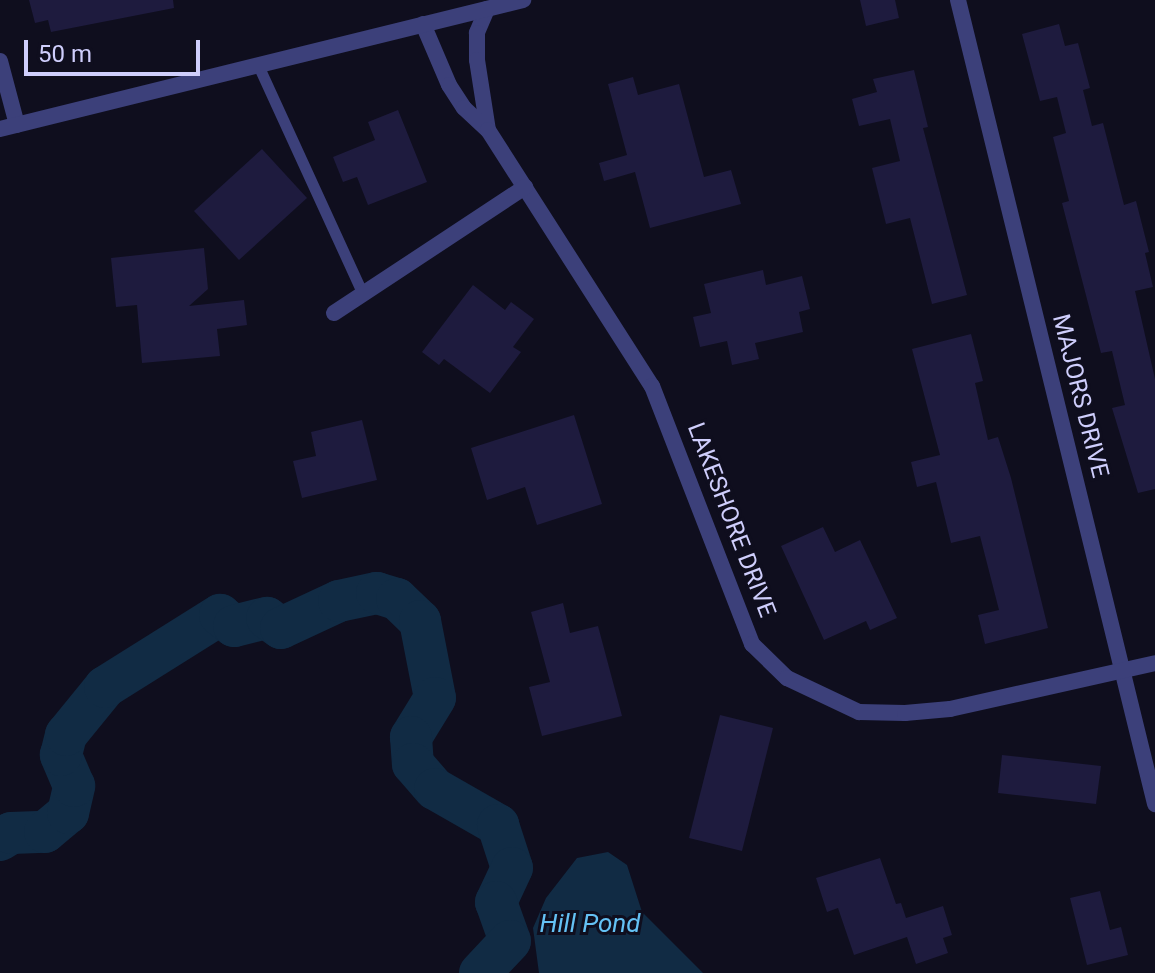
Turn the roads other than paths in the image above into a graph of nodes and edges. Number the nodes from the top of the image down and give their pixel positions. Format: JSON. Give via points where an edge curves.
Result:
{"nodes":[{"id":1,"x":523,"y":0,"type":"edge"},
{"id":2,"x":958,"y":0,"type":"edge"},
{"id":3,"x":487,"y":9,"type":"junction"},
{"id":4,"x":423,"y":24,"type":"junction"},
{"id":5,"x":0,"y":61,"type":"edge"},
{"id":6,"x":258,"y":65,"type":"junction"},
{"id":7,"x":17,"y":125,"type":"junction"},
{"id":8,"x":0,"y":129,"type":"edge"},
{"id":9,"x":488,"y":130,"type":"junction"},
{"id":10,"x":525,"y":187,"type":"junction"},
{"id":11,"x":363,"y":294,"type":"junction"},
{"id":12,"x":334,"y":313,"type":"dead end"},
{"id":13,"x":1155,"y":663,"type":"edge"},
{"id":14,"x":1122,"y":671,"type":"junction"},
{"id":15,"x":1155,"y":804,"type":"edge"}],
"edges":[{"from":1,"to":3,"type":"street"},
{"from":2,"to":14,"type":"street","name":"MAJORS DRIVE"},
{"from":3,"to":4,"type":"street"},
{"from":3,"to":9,"type":"street","name":"LAKESHORE DRIVE","via":[[477,33],[477,60]]},
{"from":4,"to":6,"type":"street"},
{"from":4,"to":9,"type":"street","name":"LAKESHORE DRIVE","via":[[449,85]]},
{"from":5,"to":7,"type":"street"},
{"from":6,"to":7,"type":"street"},
{"from":6,"to":11,"type":"lane"},
{"from":7,"to":8,"type":"street"},
{"from":9,"to":10,"type":"street","name":"LAKESHORE DRIVE"},
{"from":10,"to":11,"type":"street"},
{"from":10,"to":14,"type":"street","name":"LAKESHORE DRIVE","via":[[652,386],[752,644],[787,678],[859,712],[905,713],[950,709]]},
{"from":11,"to":12,"type":"street"},
{"from":13,"to":14,"type":"street","name":"LAKESHORE DRIVE"},
{"from":14,"to":15,"type":"street","name":"MAJORS DRIVE"}]}
